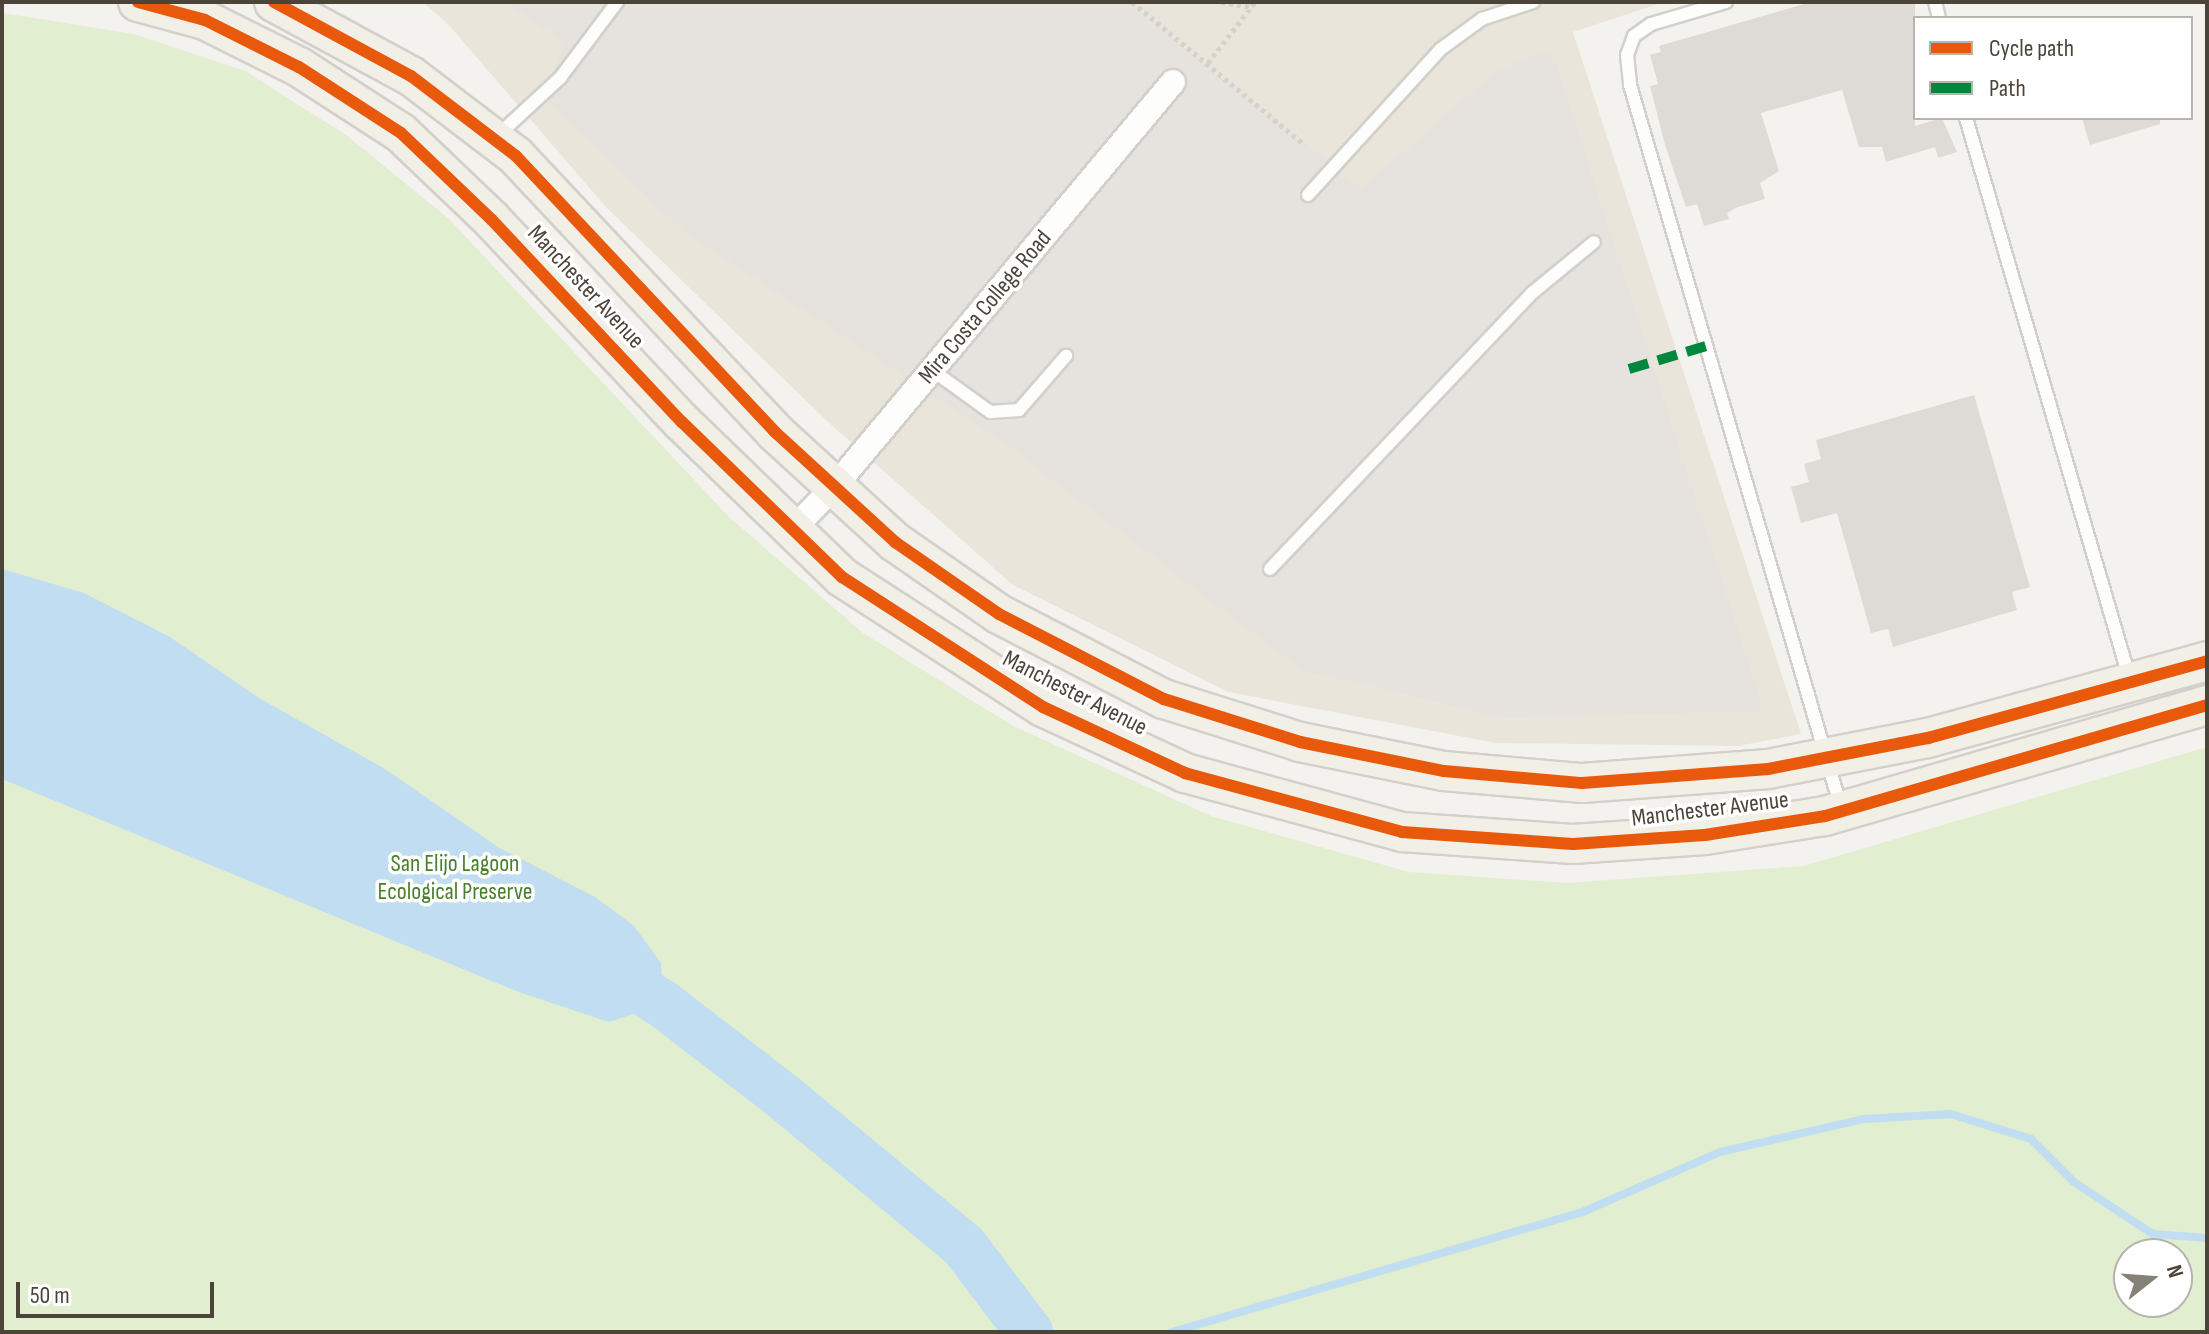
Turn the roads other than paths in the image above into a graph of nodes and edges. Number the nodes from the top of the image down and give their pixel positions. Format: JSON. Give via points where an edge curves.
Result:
{"nodes":[{"id":1,"x":138,"y":2,"type":"edge"},
{"id":2,"x":274,"y":2,"type":"edge"},
{"id":3,"x":617,"y":2,"type":"edge"},
{"id":4,"x":1533,"y":2,"type":"edge"},
{"id":5,"x":1726,"y":2,"type":"edge"},
{"id":6,"x":1173,"y":82,"type":"dead end"},
{"id":7,"x":1967,"y":120,"type":"edge"},
{"id":8,"x":494,"y":139,"type":"junction"},
{"id":9,"x":1308,"y":195,"type":"dead end"},
{"id":10,"x":1594,"y":242,"type":"dead end"},
{"id":11,"x":1066,"y":356,"type":"dead end"},
{"id":12,"x":932,"y":370,"type":"junction"},
{"id":13,"x":834,"y":487,"type":"junction"},
{"id":14,"x":793,"y":529,"type":"junction"},
{"id":15,"x":1270,"y":569,"type":"dead end"},
{"id":16,"x":2207,"y":661,"type":"edge"},
{"id":17,"x":2131,"y":683,"type":"junction"},
{"id":18,"x":2207,"y":705,"type":"edge"},
{"id":19,"x":1826,"y":758,"type":"junction"},
{"id":20,"x":1842,"y":811,"type":"junction"}],
"edges":[{"from":1,"to":14,"type":"main road","name":"Manchester Avenue","via":[[232,33],[299,67],[401,133]]},
{"from":2,"to":8,"type":"main road","name":"Manchester Avenue","via":[[411,76]]},
{"from":3,"to":8,"type":"lane","via":[[560,78]]},
{"from":4,"to":9,"type":"lane","via":[[1482,19],[1441,49]]},
{"from":5,"to":19,"type":"lane","via":[[1651,24],[1634,36],[1627,55],[1630,85]]},
{"from":6,"to":12,"type":"street","name":"Mira Costa College Road"},
{"from":7,"to":17,"type":"lane"},
{"from":8,"to":13,"type":"main road","name":"Manchester Avenue","via":[[531,170],[775,432]]},
{"from":10,"to":15,"type":"lane","via":[[1532,293]]},
{"from":11,"to":12,"type":"lane","via":[[1019,410],[990,412]]},
{"from":12,"to":13,"type":"street","name":"Mira Costa College Road"},
{"from":13,"to":14,"type":"street","name":"Mira Costa College Road"},
{"from":13,"to":19,"type":"main road","name":"Manchester Avenue","via":[[895,542],[999,614],[1164,699],[1300,742],[1444,771],[1582,783],[1768,769]]},
{"from":14,"to":20,"type":"main road","name":"Manchester Avenue","via":[[842,577],[1043,707],[1185,773],[1402,832],[1573,844],[1705,835]]},
{"from":16,"to":17,"type":"main road","name":"Manchester Avenue"},
{"from":17,"to":19,"type":"main road","name":"Manchester Avenue","via":[[1928,738]]},
{"from":18,"to":20,"type":"main road","name":"Manchester Avenue"},
{"from":19,"to":20,"type":"lane"}]}
